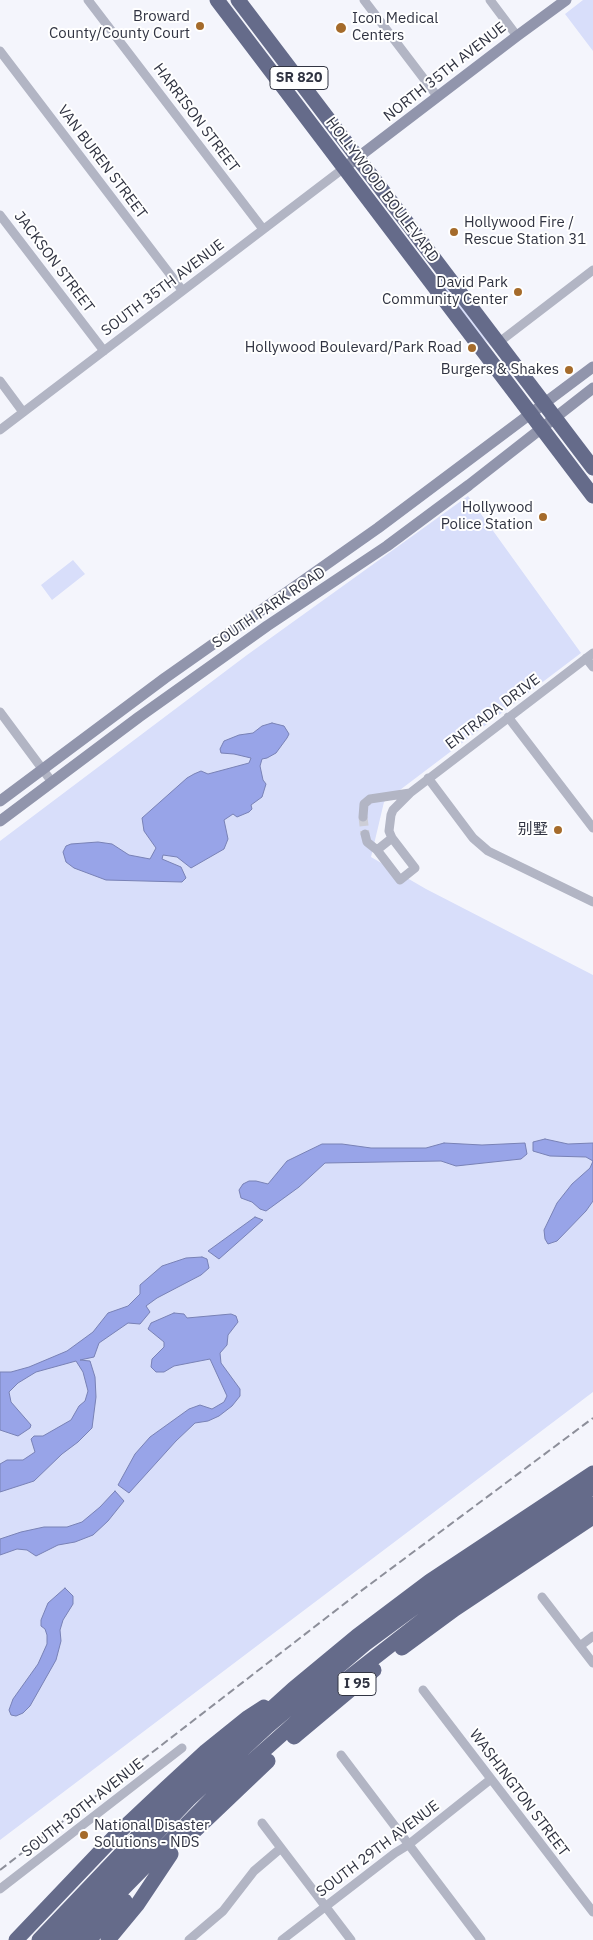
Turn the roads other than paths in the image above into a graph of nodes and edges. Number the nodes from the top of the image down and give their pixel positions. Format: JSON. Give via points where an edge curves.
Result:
{"nodes":[{"id":1,"x":88,"y":0,"type":"edge"},
{"id":2,"x":216,"y":0,"type":"edge"},
{"id":3,"x":238,"y":0,"type":"edge"},
{"id":4,"x":364,"y":0,"type":"edge"},
{"id":5,"x":490,"y":0,"type":"edge"},
{"id":6,"x":566,"y":0,"type":"edge"},
{"id":7,"x":517,"y":36,"type":"junction"},
{"id":8,"x":1,"y":56,"type":"edge"},
{"id":9,"x":437,"y":96,"type":"junction"},
{"id":10,"x":359,"y":157,"type":"junction"},
{"id":11,"x":344,"y":168,"type":"junction"},
{"id":12,"x":0,"y":215,"type":"edge"},
{"id":13,"x":263,"y":229,"type":"junction"},
{"id":14,"x":593,"y":270,"type":"edge"},
{"id":15,"x":182,"y":290,"type":"junction"},
{"id":16,"x":498,"y":343,"type":"junction"},
{"id":17,"x":104,"y":351,"type":"junction"},
{"id":18,"x":593,"y":367,"type":"edge"},
{"id":19,"x":0,"y":381,"type":"edge"},
{"id":20,"x":593,"y":388,"type":"edge"},
{"id":21,"x":543,"y":405,"type":"junction"},
{"id":22,"x":23,"y":412,"type":"junction"},
{"id":23,"x":531,"y":415,"type":"junction"},
{"id":24,"x":554,"y":418,"type":"junction"},
{"id":25,"x":541,"y":428,"type":"junction"},
{"id":26,"x":0,"y":430,"type":"edge"},
{"id":27,"x":593,"y":468,"type":"edge"},
{"id":28,"x":593,"y":496,"type":"edge"},
{"id":29,"x":400,"y":511,"type":"junction"},
{"id":30,"x":412,"y":527,"type":"junction"},
{"id":31,"x":589,"y":655,"type":"edge"},
{"id":32,"x":593,"y":667,"type":"edge"},
{"id":33,"x":0,"y":712,"type":"edge"},
{"id":34,"x":508,"y":717,"type":"junction"},
{"id":35,"x":42,"y":769,"type":"junction"},
{"id":36,"x":428,"y":778,"type":"junction"},
{"id":37,"x":52,"y":782,"type":"junction"},
{"id":38,"x":410,"y":793,"type":"junction"},
{"id":39,"x":383,"y":796,"type":"junction"},
{"id":40,"x":0,"y":801,"type":"edge"},
{"id":41,"x":393,"y":810,"type":"junction"},
{"id":42,"x":363,"y":817,"type":"tunnel mouth"},
{"id":43,"x":0,"y":821,"type":"edge"},
{"id":44,"x":593,"y":828,"type":"edge"},
{"id":45,"x":365,"y":834,"type":"tunnel mouth"},
{"id":46,"x":392,"y":838,"type":"junction"},
{"id":47,"x":377,"y":850,"type":"junction"},
{"id":48,"x":593,"y":902,"type":"edge"},
{"id":49,"x":593,"y":1473,"type":"edge"},
{"id":50,"x":593,"y":1486,"type":"edge"},
{"id":51,"x":593,"y":1504,"type":"edge"},
{"id":52,"x":593,"y":1517,"type":"edge"},
{"id":53,"x":593,"y":1525,"type":"edge"},
{"id":54,"x":562,"y":1537,"type":"junction"},
{"id":55,"x":542,"y":1597,"type":"dead end"},
{"id":56,"x":593,"y":1636,"type":"edge"},
{"id":57,"x":580,"y":1646,"type":"junction"},
{"id":58,"x":593,"y":1663,"type":"edge"},
{"id":59,"x":293,"y":1689,"type":"junction"},
{"id":60,"x":423,"y":1690,"type":"dead end"},
{"id":61,"x":182,"y":1748,"type":"dead end"},
{"id":62,"x":340,"y":1755,"type":"dead end"},
{"id":63,"x":491,"y":1779,"type":"junction"},
{"id":64,"x":262,"y":1822,"type":"dead end"},
{"id":65,"x":408,"y":1845,"type":"junction"},
{"id":66,"x":281,"y":1848,"type":"junction"},
{"id":67,"x":171,"y":1854,"type":"junction"},
{"id":68,"x":0,"y":1889,"type":"edge"},
{"id":69,"x":325,"y":1906,"type":"junction"},
{"id":70,"x":593,"y":1912,"type":"edge"},
{"id":71,"x":16,"y":1940,"type":"edge"},
{"id":72,"x":40,"y":1940,"type":"edge"},
{"id":73,"x":54,"y":1940,"type":"edge"},
{"id":74,"x":73,"y":1940,"type":"edge"},
{"id":75,"x":88,"y":1940,"type":"edge"},
{"id":76,"x":108,"y":1940,"type":"edge"},
{"id":77,"x":189,"y":1940,"type":"edge"},
{"id":78,"x":282,"y":1940,"type":"edge"},
{"id":79,"x":351,"y":1940,"type":"edge"},
{"id":80,"x":482,"y":1940,"type":"edge"}],
"edges":[{"from":1,"to":13,"type":"street","name":"HARRISON STREET"},
{"from":2,"to":11,"type":"highway","name":"HOLLYWOOD BOULEVARD","number":"SR 820"},
{"from":3,"to":10,"type":"highway","name":"HOLLYWOOD BOULEVARD","number":"SR 820"},
{"from":4,"to":9,"type":"street"},
{"from":5,"to":7,"type":"street"},
{"from":6,"to":7,"type":"street","name":"NORTH 35TH AVENUE"},
{"from":7,"to":9,"type":"street","name":"NORTH 35TH AVENUE"},
{"from":8,"to":15,"type":"street","name":"VAN BUREN STREET"},
{"from":9,"to":10,"type":"street","name":"NORTH 35TH AVENUE"},
{"from":10,"to":11,"type":"street","name":"NORTH 35TH AVENUE"},
{"from":10,"to":16,"type":"highway","name":"HOLLYWOOD BOULEVARD","number":"SR 820"},
{"from":11,"to":13,"type":"street","name":"SOUTH 35TH AVENUE"},
{"from":11,"to":23,"type":"highway","name":"HOLLYWOOD BOULEVARD","number":"SR 820"},
{"from":12,"to":17,"type":"street","name":"JACKSON STREET"},
{"from":13,"to":15,"type":"street","name":"SOUTH 35TH AVENUE"},
{"from":14,"to":16,"type":"street"},
{"from":15,"to":17,"type":"street","name":"SOUTH 35TH AVENUE"},
{"from":16,"to":21,"type":"highway","name":"HOLLYWOOD BOULEVARD","number":"SR 820"},
{"from":17,"to":22,"type":"street","name":"SOUTH 35TH AVENUE"},
{"from":18,"to":21,"type":"street","name":"SOUTH PARK ROAD"},
{"from":19,"to":22,"type":"street"},
{"from":20,"to":24,"type":"street","name":"SOUTH PARK ROAD"},
{"from":21,"to":23,"type":"street","name":"SOUTH PARK ROAD"},
{"from":21,"to":24,"type":"highway","name":"HOLLYWOOD BOULEVARD","number":"SR 820"},
{"from":22,"to":26,"type":"street","name":"SOUTH 35TH AVENUE"},
{"from":23,"to":25,"type":"highway","name":"HOLLYWOOD BOULEVARD","number":"SR 820"},
{"from":23,"to":29,"type":"street","name":"SOUTH PARK ROAD"},
{"from":24,"to":25,"type":"street","name":"SOUTH PARK ROAD"},
{"from":24,"to":27,"type":"highway","name":"HOLLYWOOD BOULEVARD","number":"SR 820"},
{"from":25,"to":28,"type":"highway","name":"HOLLYWOOD BOULEVARD","number":"SR 820"},
{"from":25,"to":30,"type":"street","name":"SOUTH PARK ROAD"},
{"from":29,"to":30,"type":"street"},
{"from":29,"to":35,"type":"street","name":"SOUTH PARK ROAD"},
{"from":30,"to":37,"type":"street","name":"SOUTH PARK ROAD","via":[[267,626]]},
{"from":31,"to":32,"type":"street"},
{"from":31,"to":34,"type":"street","name":"ENTRADA DRIVE"},
{"from":33,"to":35,"type":"street"},
{"from":34,"to":36,"type":"street","name":"ENTRADA DRIVE"},
{"from":34,"to":44,"type":"street"},
{"from":35,"to":37,"type":"street"},
{"from":35,"to":40,"type":"street","name":"SOUTH PARK ROAD"},
{"from":36,"to":38,"type":"street","name":"ENTRADA DRIVE"},
{"from":36,"to":48,"type":"street","via":[[473,838],[488,851]]},
{"from":37,"to":43,"type":"street","name":"SOUTH PARK ROAD"},
{"from":38,"to":39,"type":"street"},
{"from":38,"to":41,"type":"street","name":"ENTRADA DRIVE"},
{"from":39,"to":41,"type":"street"},
{"from":39,"to":42,"type":"street","via":[[364,804]]},
{"from":41,"to":46,"type":"street","via":[[389,822]]},
{"from":45,"to":47,"type":"street","via":[[367,842]]},
{"from":46,"to":47,"type":"street"},
{"from":46,"to":47,"type":"street","via":[[415,868],[400,880]]},
{"from":49,"to":59,"type":"highway","number":"I 95","via":[[430,1581]]},
{"from":50,"to":73,"type":"highway","via":[[468,1568],[365,1644],[268,1726],[188,1800]]},
{"from":51,"to":74,"type":"highway","via":[[446,1602],[324,1697],[223,1787]]},
{"from":52,"to":54,"type":"highway","number":"I 95"},
{"from":53,"to":54,"type":"highway"},
{"from":54,"to":67,"type":"highway","number":"I 95","via":[[455,1609],[375,1670],[276,1753]]},
{"from":55,"to":57,"type":"street"},
{"from":56,"to":57,"type":"street"},
{"from":57,"to":58,"type":"street"},
{"from":59,"to":71,"type":"highway","via":[[247,1718],[200,1757],[116,1835]]},
{"from":59,"to":72,"type":"highway","number":"I 95","via":[[158,1815]]},
{"from":60,"to":63,"type":"street","name":"WASHINGTON STREET"},
{"from":61,"to":68,"type":"street","name":"SOUTH 30TH AVENUE"},
{"from":62,"to":65,"type":"street"},
{"from":63,"to":65,"type":"street","name":"SOUTH 29TH AVENUE"},
{"from":63,"to":70,"type":"street","name":"WASHINGTON STREET"},
{"from":64,"to":66,"type":"street"},
{"from":65,"to":69,"type":"street","name":"SOUTH 29TH AVENUE"},
{"from":65,"to":80,"type":"street"},
{"from":66,"to":69,"type":"street"},
{"from":66,"to":77,"type":"street","via":[[254,1871],[223,1911]]},
{"from":67,"to":75,"type":"highway","number":"I 95"},
{"from":67,"to":76,"type":"highway","via":[[137,1905]]},
{"from":69,"to":78,"type":"street","name":"SOUTH 29TH AVENUE"},
{"from":69,"to":79,"type":"street"}]}
